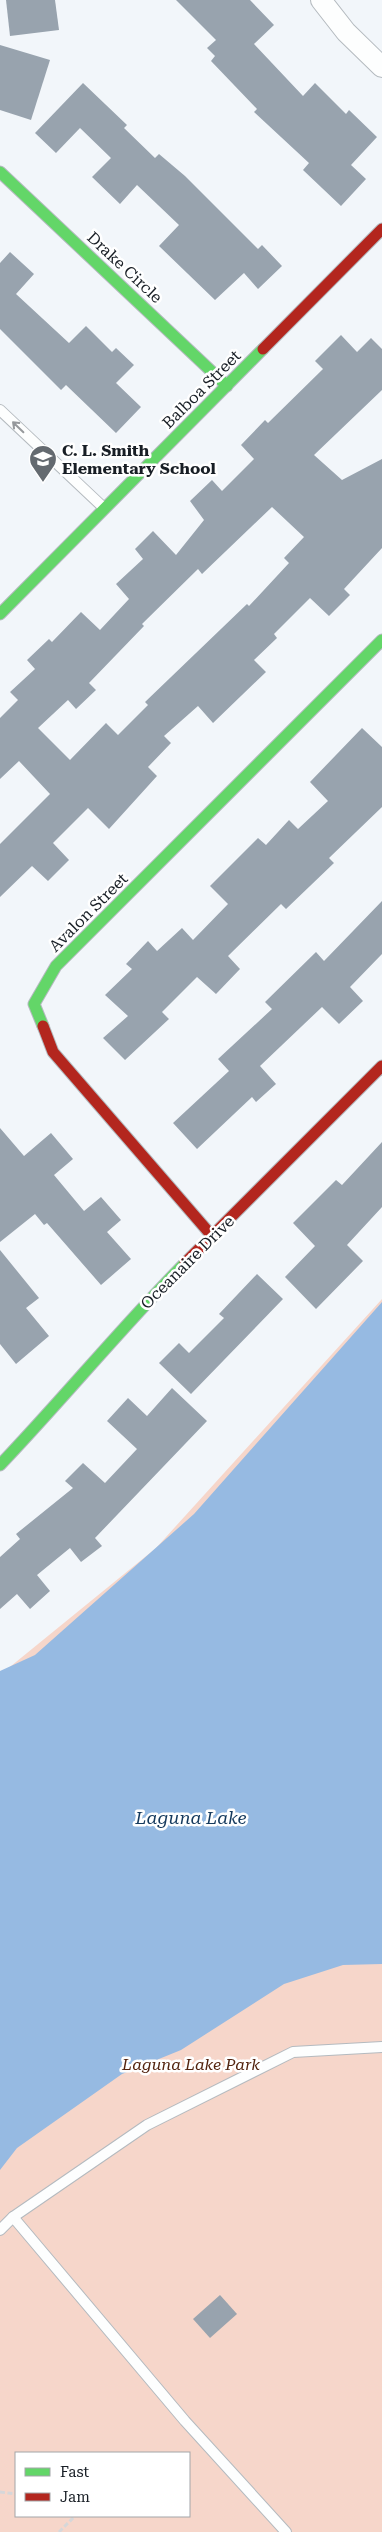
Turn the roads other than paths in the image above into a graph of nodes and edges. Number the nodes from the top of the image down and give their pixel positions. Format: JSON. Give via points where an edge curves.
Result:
{"nodes":[{"id":1,"x":321,"y":0,"type":"edge"},
{"id":2,"x":382,"y":67,"type":"edge"},
{"id":3,"x":0,"y":172,"type":"edge"},
{"id":4,"x":382,"y":229,"type":"edge"},
{"id":5,"x":227,"y":386,"type":"junction"},
{"id":6,"x":0,"y":410,"type":"edge"},
{"id":7,"x":105,"y":508,"type":"junction"},
{"id":8,"x":1,"y":612,"type":"edge"},
{"id":9,"x":382,"y":640,"type":"edge"},
{"id":10,"x":382,"y":1066,"type":"edge"},
{"id":11,"x":212,"y":1236,"type":"junction"},
{"id":12,"x":3,"y":1456,"type":"edge"},
{"id":13,"x":382,"y":2046,"type":"edge"},
{"id":14,"x":13,"y":2217,"type":"junction"},
{"id":15,"x":0,"y":2230,"type":"edge"},
{"id":16,"x":286,"y":2532,"type":"edge"}],
"edges":[{"from":1,"to":2,"type":"street","via":[[346,32]]},
{"from":3,"to":5,"type":"street","name":"Drake Circle"},
{"from":4,"to":5,"type":"street","name":"Balboa Street"},
{"from":5,"to":7,"type":"street","name":"Balboa Street"},
{"from":7,"to":6,"type":"lane","one_way":true},
{"from":7,"to":8,"type":"street","name":"Balboa Street"},
{"from":9,"to":11,"type":"street","name":"Avalon Street","via":[[56,966],[34,1004],[53,1052]]},
{"from":10,"to":11,"type":"street","name":"Oceanaire Drive"},
{"from":11,"to":12,"type":"street","name":"Oceanaire Drive","via":[[145,1304],[56,1407]]},
{"from":13,"to":14,"type":"lane","via":[[293,2052],[147,2125]]},
{"from":14,"to":15,"type":"lane"},
{"from":14,"to":16,"type":"lane","via":[[185,2420]]}]}
